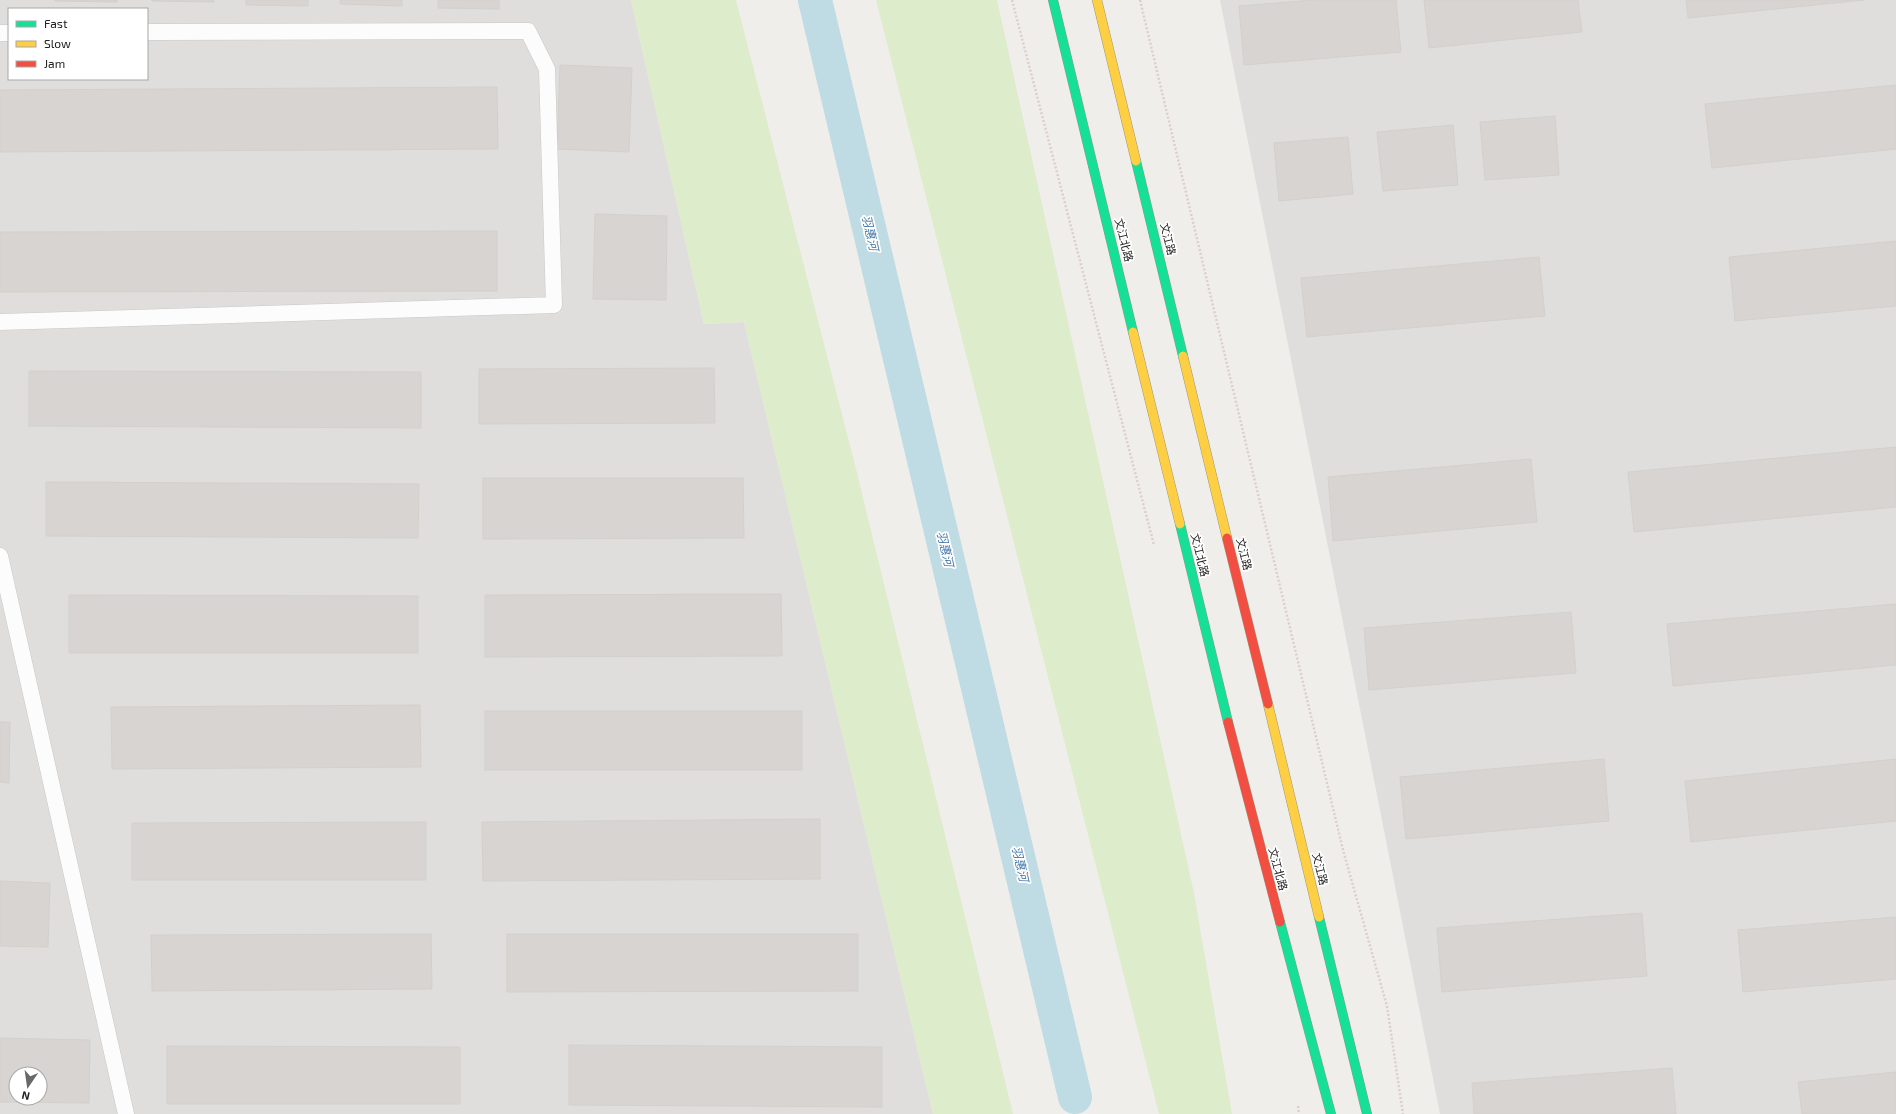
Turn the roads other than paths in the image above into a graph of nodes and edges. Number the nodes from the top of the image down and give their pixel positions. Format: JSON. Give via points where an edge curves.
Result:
{"nodes":[{"id":1,"x":1053,"y":0,"type":"edge"},
{"id":2,"x":1098,"y":0,"type":"edge"},
{"id":3,"x":148,"y":32,"type":"edge"},
{"id":4,"x":0,"y":322,"type":"edge"},
{"id":5,"x":0,"y":556,"type":"edge"},
{"id":6,"x":126,"y":1114,"type":"edge"},
{"id":7,"x":1331,"y":1114,"type":"edge"},
{"id":8,"x":1367,"y":1114,"type":"edge"}],
"edges":[{"from":1,"to":7,"type":"main road","name":"文江北路","via":[[1242,781]]},
{"from":2,"to":8,"type":"main road","name":"文江路"},
{"from":3,"to":4,"type":"lane","via":[[528,31],[547,69],[554,305]]},
{"from":5,"to":6,"type":"lane"}]}
